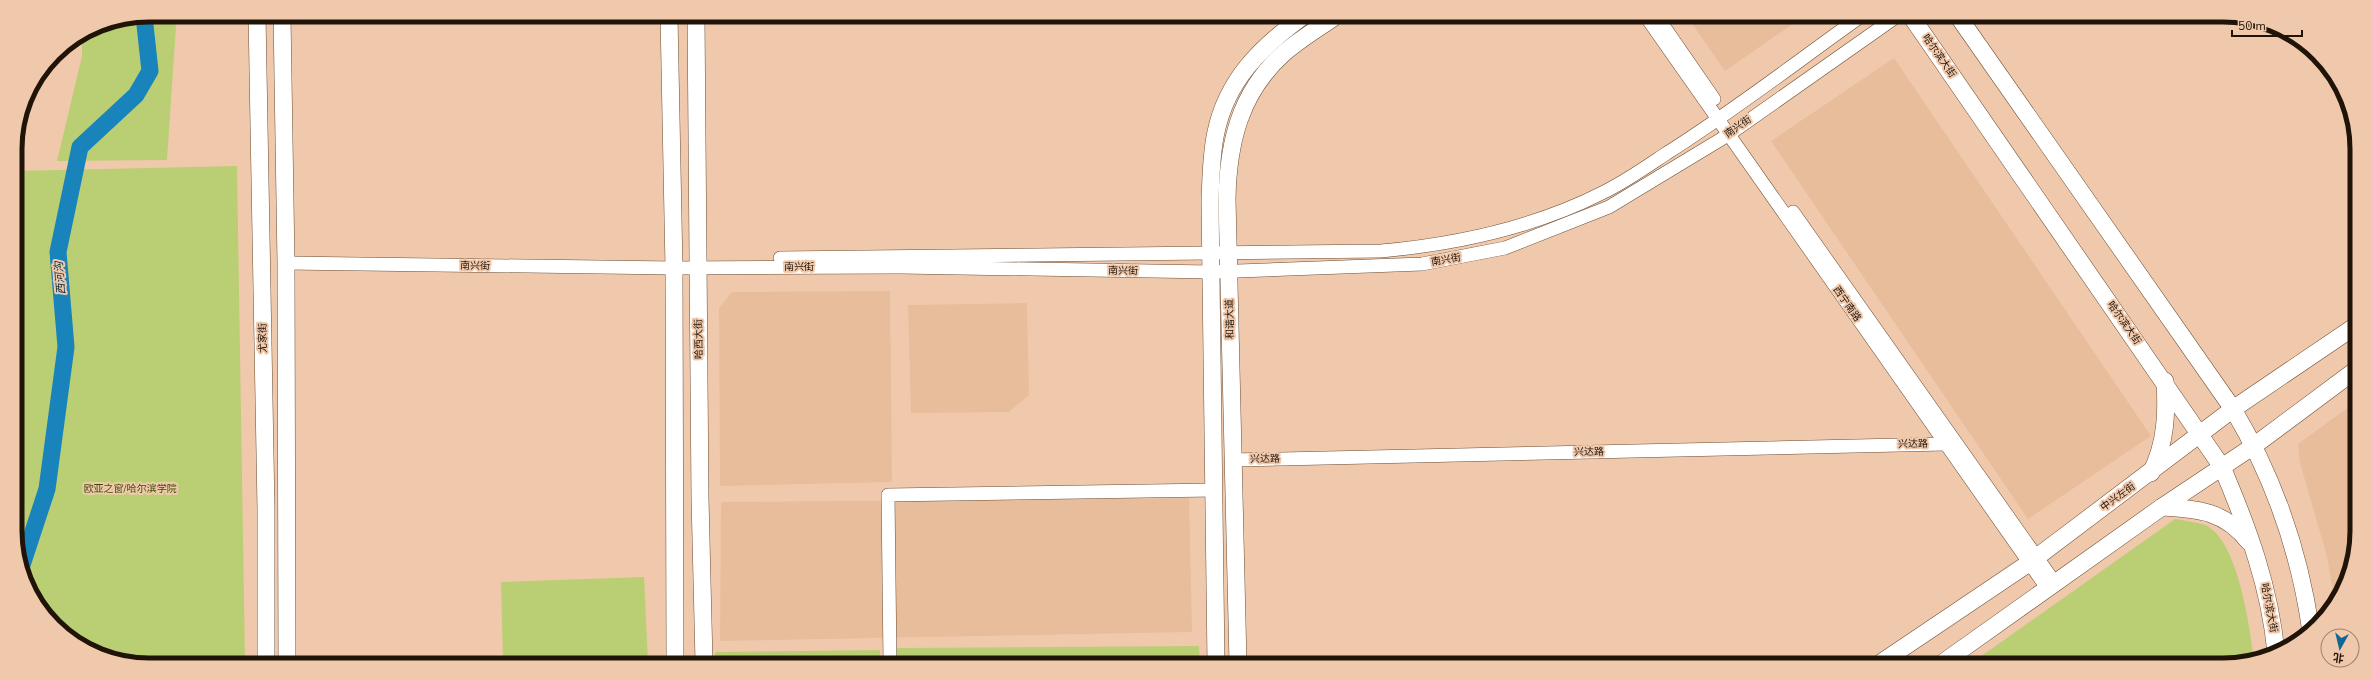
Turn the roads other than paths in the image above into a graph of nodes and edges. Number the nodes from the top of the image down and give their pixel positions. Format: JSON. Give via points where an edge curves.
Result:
{"nodes":[{"id":1,"x":257,"y":22,"type":"edge"},
{"id":2,"x":282,"y":22,"type":"edge"},
{"id":3,"x":670,"y":22,"type":"edge"},
{"id":4,"x":696,"y":22,"type":"edge"},
{"id":5,"x":1296,"y":22,"type":"edge"},
{"id":6,"x":1327,"y":22,"type":"edge"},
{"id":7,"x":1650,"y":22,"type":"edge"},
{"id":8,"x":1661,"y":22,"type":"edge"},
{"id":9,"x":1853,"y":22,"type":"edge"},
{"id":10,"x":1888,"y":22,"type":"edge"},
{"id":11,"x":1915,"y":22,"type":"edge"},
{"id":12,"x":1962,"y":22,"type":"edge"},
{"id":13,"x":1722,"y":118,"type":"junction"},
{"id":14,"x":1732,"y":132,"type":"junction"},
{"id":15,"x":1211,"y":252,"type":"junction"},
{"id":16,"x":1228,"y":252,"type":"junction"},
{"id":17,"x":286,"y":259,"type":"junction"},
{"id":18,"x":698,"y":263,"type":"junction"},
{"id":19,"x":674,"y":264,"type":"junction"},
{"id":20,"x":1229,"y":271,"type":"junction"},
{"id":21,"x":1212,"y":272,"type":"junction"},
{"id":22,"x":2350,"y":330,"type":"edge"},
{"id":23,"x":2350,"y":374,"type":"edge"},
{"id":24,"x":2165,"y":381,"type":"junction"},
{"id":25,"x":2234,"y":410,"type":"junction"},
{"id":26,"x":2200,"y":434,"type":"junction"},
{"id":27,"x":1945,"y":444,"type":"junction"},
{"id":28,"x":2255,"y":445,"type":"junction"},
{"id":29,"x":1234,"y":460,"type":"junction"},
{"id":30,"x":2222,"y":467,"type":"junction"},
{"id":31,"x":2151,"y":473,"type":"junction"},
{"id":32,"x":1214,"y":490,"type":"junction"},
{"id":33,"x":2162,"y":506,"type":"junction"},
{"id":34,"x":2255,"y":549,"type":"junction"},
{"id":35,"x":2033,"y":560,"type":"junction"},
{"id":36,"x":2051,"y":586,"type":"junction"},
{"id":37,"x":2309,"y":624,"type":"edge"},
{"id":38,"x":2275,"y":646,"type":"edge"},
{"id":39,"x":266,"y":658,"type":"edge"},
{"id":40,"x":287,"y":658,"type":"edge"},
{"id":41,"x":675,"y":658,"type":"edge"},
{"id":42,"x":704,"y":658,"type":"edge"},
{"id":43,"x":890,"y":658,"type":"edge"},
{"id":44,"x":1216,"y":658,"type":"edge"},
{"id":45,"x":1238,"y":658,"type":"edge"},
{"id":46,"x":1888,"y":658,"type":"edge"},
{"id":47,"x":1949,"y":658,"type":"edge"}],
"edges":[{"from":1,"to":39,"type":"main road","name":"尤家街"},
{"from":2,"to":17,"type":"main road"},
{"from":3,"to":19,"type":"main road"},
{"from":4,"to":18,"type":"main road","name":"哈西大街"},
{"from":5,"to":15,"type":"main road","name":"和谐大道","via":[[1271,39],[1247,66],[1221,113],[1213,147]]},
{"from":6,"to":16,"type":"main road","name":"和谐大道","via":[[1284,53],[1259,80],[1240,113],[1230,148],[1227,174]]},
{"from":7,"to":13,"type":"street","name":"西宁南路"},
{"from":8,"to":13,"type":"street","name":"西宁南路"},
{"from":9,"to":13,"type":"street","name":"南兴街"},
{"from":10,"to":14,"type":"street","name":"南兴街"},
{"from":11,"to":24,"type":"main road","name":"哈尔滨大街"},
{"from":12,"to":25,"type":"main road"},
{"from":13,"to":14,"type":"street","name":"西宁南路"},
{"from":13,"to":16,"type":"street","name":"南兴街","via":[[1602,194],[1536,220],[1480,236],[1381,250]]},
{"from":14,"to":20,"type":"street","name":"南兴街","via":[[1609,207],[1505,248],[1422,264]]},
{"from":14,"to":27,"type":"street","name":"西宁南路"},
{"from":14,"to":35,"type":"street","name":"西宁南路"},
{"from":15,"to":16,"type":"street","name":"南兴街"},
{"from":15,"to":18,"type":"street","name":"南兴街"},
{"from":15,"to":21,"type":"main road","name":"和谐大道"},
{"from":16,"to":20,"type":"main road","name":"和谐大道"},
{"from":17,"to":19,"type":"street","name":"南兴街"},
{"from":17,"to":40,"type":"main road"},
{"from":18,"to":19,"type":"street","name":"南兴街"},
{"from":18,"to":21,"type":"street","name":"南兴街"},
{"from":18,"to":42,"type":"main road","name":"哈西大街"},
{"from":19,"to":41,"type":"main road"},
{"from":20,"to":21,"type":"street","name":"南兴街"},
{"from":20,"to":29,"type":"main road","name":"和谐大道"},
{"from":21,"to":32,"type":"main road","name":"和谐大道"},
{"from":22,"to":25,"type":"main road","name":"中兴左街"},
{"from":23,"to":28,"type":"main road"},
{"from":24,"to":26,"type":"main road","name":"哈尔滨大街"},
{"from":24,"to":31,"type":"main road","via":[[2166,418],[2163,442]]},
{"from":25,"to":26,"type":"main road","name":"中兴左街"},
{"from":25,"to":28,"type":"main road"},
{"from":26,"to":30,"type":"main road","name":"哈尔滨大街"},
{"from":26,"to":31,"type":"main road","name":"中兴左街"},
{"from":27,"to":29,"type":"street","name":"兴达路"},
{"from":27,"to":35,"type":"street","name":"西宁南路"},
{"from":28,"to":30,"type":"main road"},
{"from":28,"to":37,"type":"main road","via":[[2295,550]]},
{"from":29,"to":45,"type":"main road","name":"和谐大道"},
{"from":30,"to":33,"type":"main road"},
{"from":30,"to":34,"type":"main road","name":"哈尔滨大街"},
{"from":31,"to":35,"type":"main road","name":"中兴左街"},
{"from":32,"to":43,"type":"street","via":[[888,495]]},
{"from":32,"to":44,"type":"main road","name":"和谐大道"},
{"from":33,"to":34,"type":"main road","via":[[2197,510],[2222,518],[2242,532]]},
{"from":33,"to":36,"type":"main road"},
{"from":34,"to":38,"type":"main road","name":"哈尔滨大街","via":[[2270,607]]},
{"from":35,"to":36,"type":"street","name":"西宁南路"},
{"from":35,"to":46,"type":"main road","name":"中兴左街"},
{"from":36,"to":47,"type":"main road"}]}
